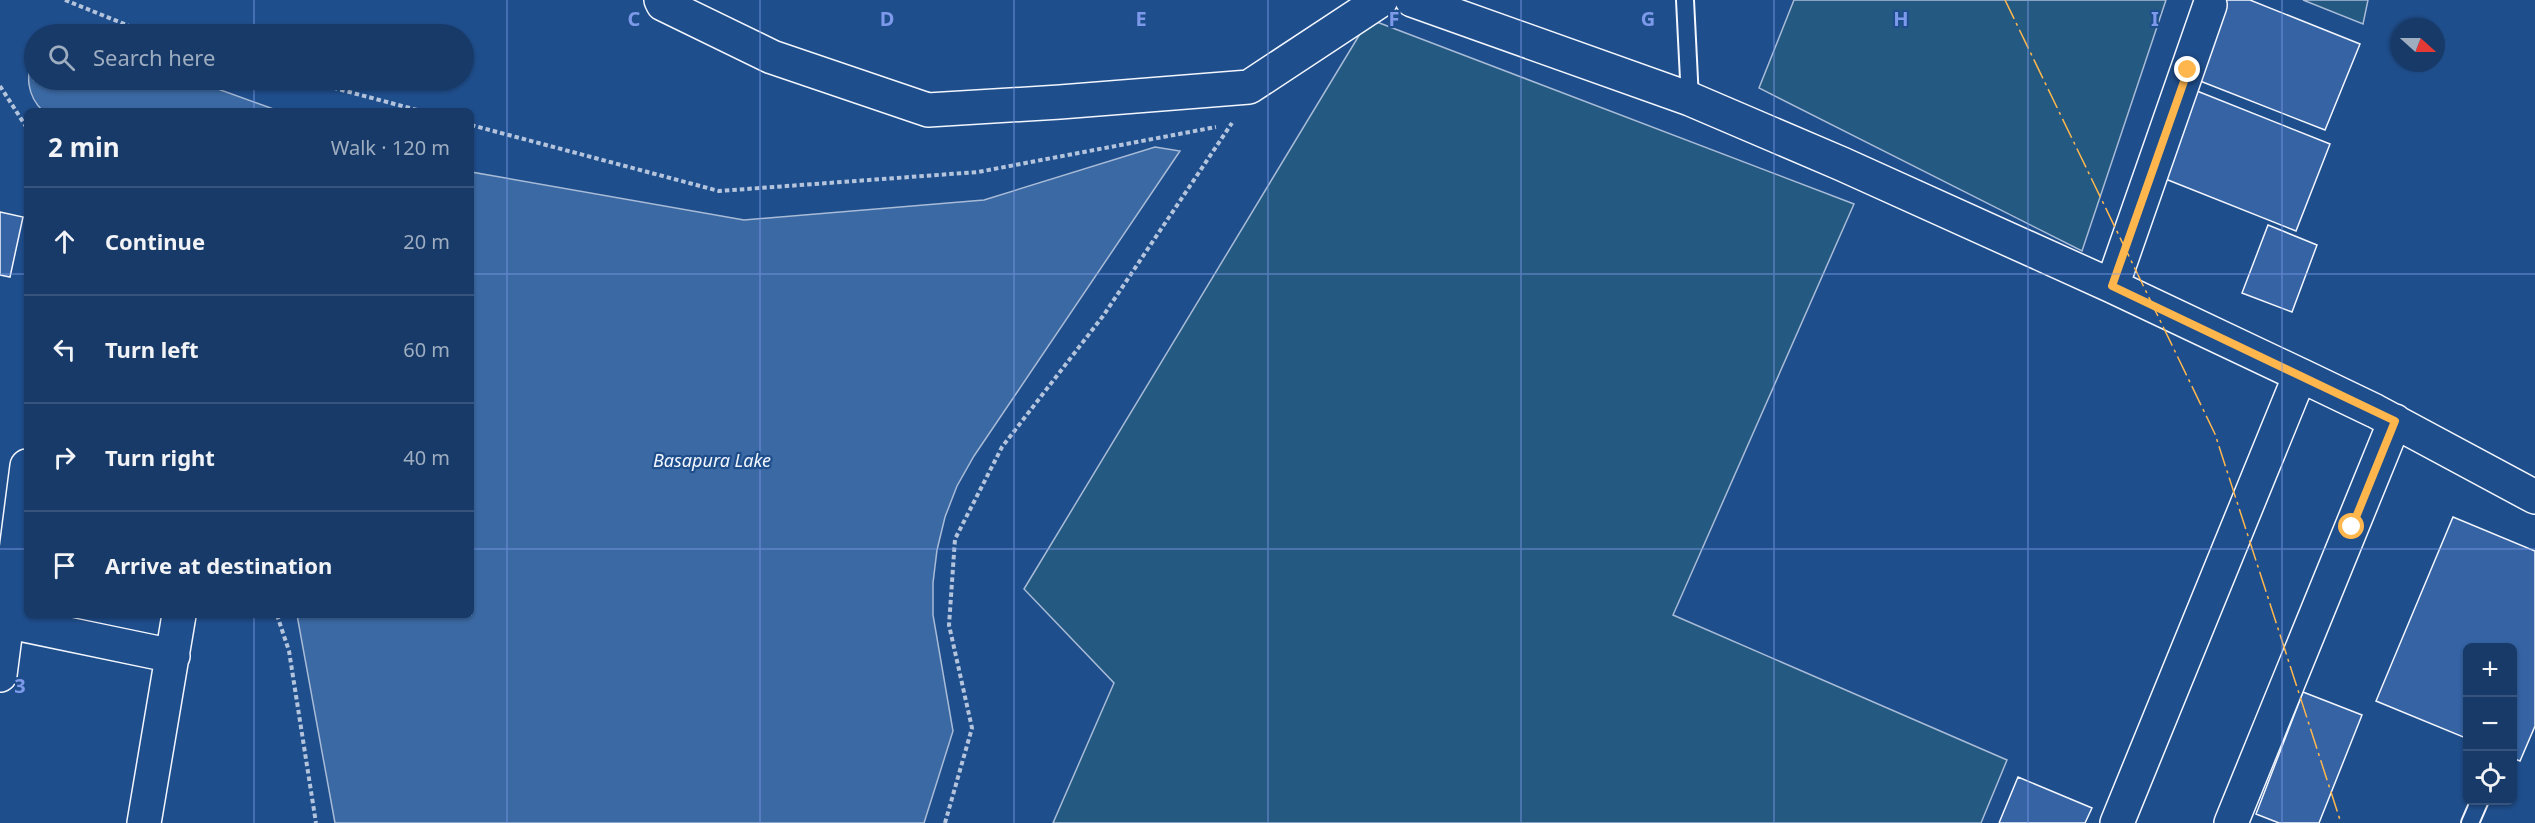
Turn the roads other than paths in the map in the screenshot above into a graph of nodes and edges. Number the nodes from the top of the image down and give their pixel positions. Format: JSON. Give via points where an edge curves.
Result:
{"nodes":[{"id":1,"x":661,"y":0,"type":"edge"},
{"id":2,"x":1381,"y":0,"type":"edge"},
{"id":3,"x":1412,"y":0,"type":"edge"},
{"id":4,"x":1684,"y":0,"type":"edge"},
{"id":5,"x":2210,"y":5,"type":"dead end"},
{"id":6,"x":1690,"y":99,"type":"junction"},
{"id":7,"x":2112,"y":286,"type":"junction"},
{"id":8,"x":2300,"y":375,"type":"junction"},
{"id":9,"x":2395,"y":421,"type":"junction"},
{"id":10,"x":24,"y":486,"type":"edge"},
{"id":11,"x":2535,"y":497,"type":"edge"},
{"id":12,"x":179,"y":618,"type":"edge"},
{"id":13,"x":4,"y":620,"type":"edge"},
{"id":14,"x":173,"y":656,"type":"junction"},
{"id":15,"x":0,"y":675,"type":"edge"},
{"id":16,"x":2478,"y":805,"type":"edge"},
{"id":17,"x":144,"y":823,"type":"edge"},
{"id":18,"x":2117,"y":823,"type":"edge"},
{"id":19,"x":2231,"y":823,"type":"edge"},
{"id":20,"x":2470,"y":823,"type":"edge"}],
"edges":[{"from":1,"to":2,"type":"street","via":[[772,57],[928,110],[1250,87]]},
{"from":3,"to":6,"type":"street"},
{"from":4,"to":6,"type":"lane"},
{"from":5,"to":7,"type":"street"},
{"from":6,"to":7,"type":"street"},
{"from":7,"to":8,"type":"street"},
{"from":8,"to":9,"type":"street"},
{"from":8,"to":18,"type":"street"},
{"from":9,"to":11,"type":"street"},
{"from":9,"to":19,"type":"street"},
{"from":10,"to":13,"type":"street"},
{"from":12,"to":14,"type":"street"},
{"from":13,"to":14,"type":"street"},
{"from":13,"to":15,"type":"street"},
{"from":14,"to":17,"type":"street"},
{"from":16,"to":20,"type":"lane"}]}
